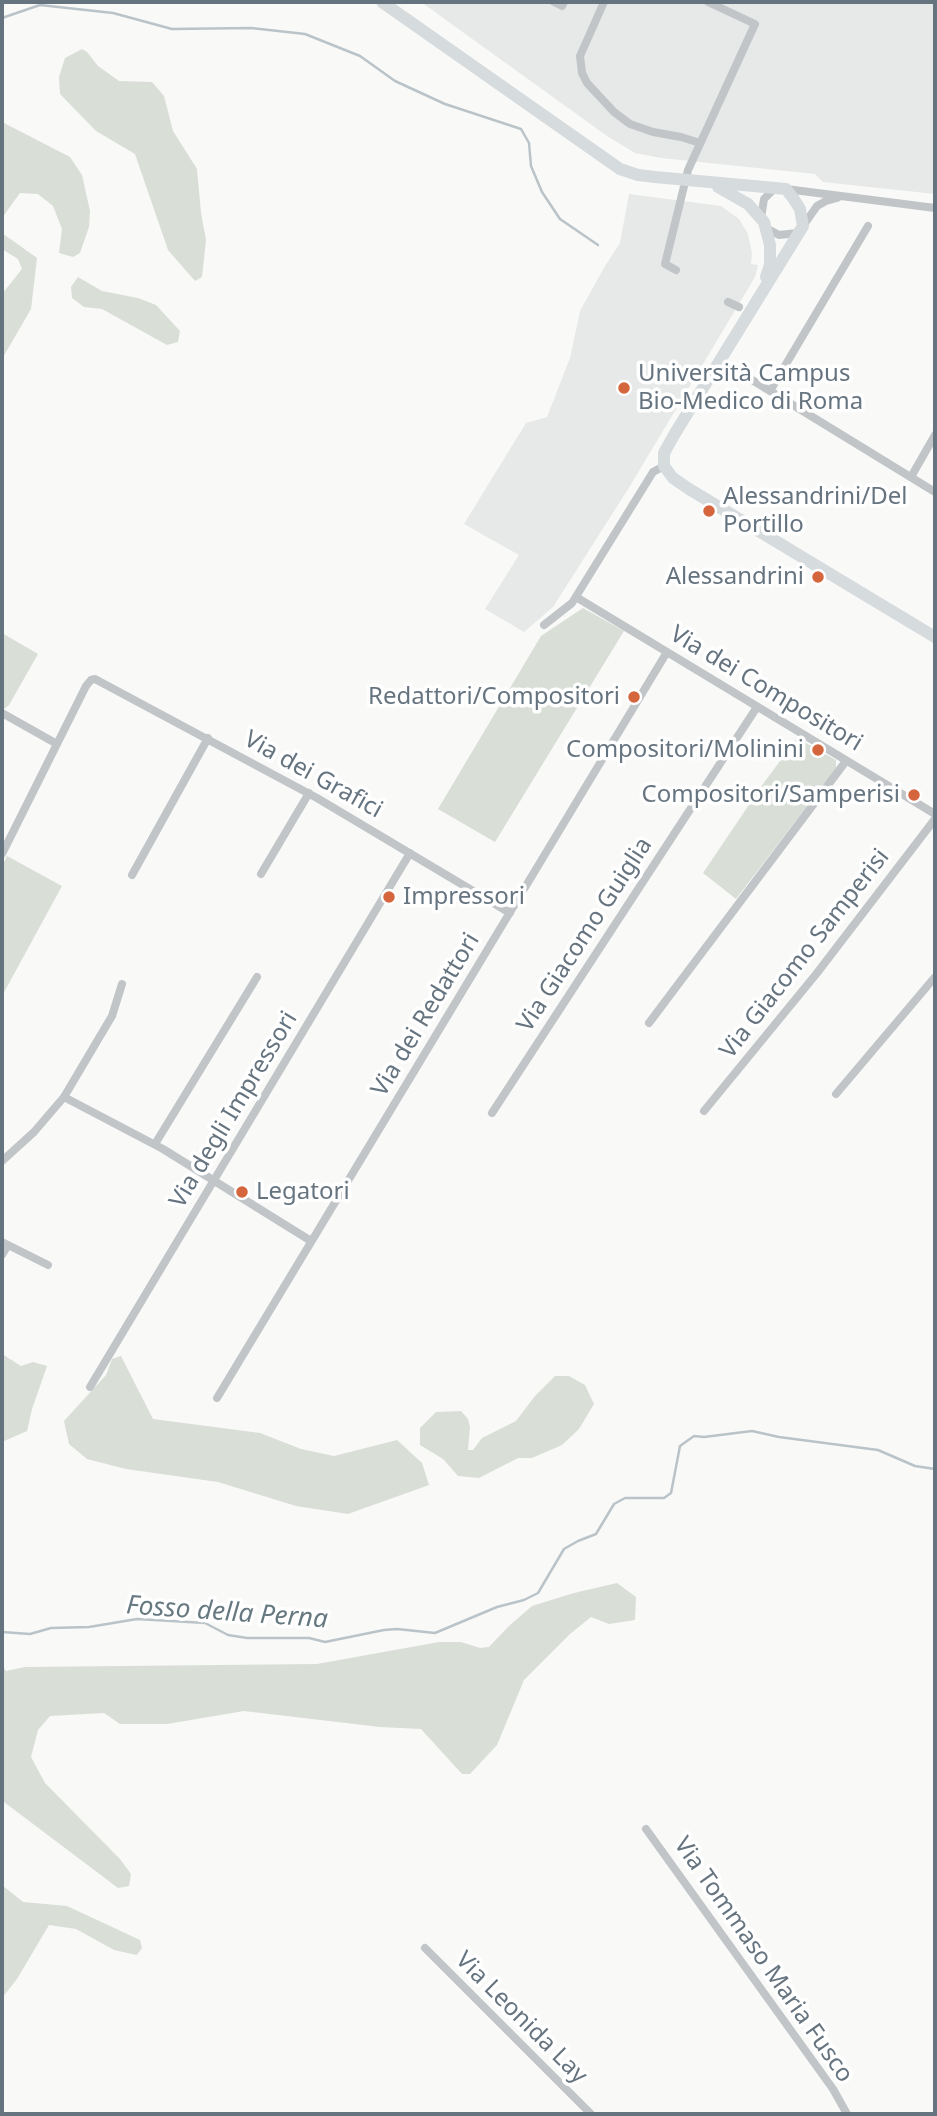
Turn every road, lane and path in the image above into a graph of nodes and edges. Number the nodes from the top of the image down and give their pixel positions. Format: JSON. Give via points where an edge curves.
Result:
{"nodes":[{"id":1,"x":382,"y":2,"type":"edge"},
{"id":2,"x":554,"y":2,"type":"edge"},
{"id":3,"x":564,"y":2,"type":"edge"},
{"id":4,"x":604,"y":2,"type":"edge"},
{"id":5,"x":708,"y":2,"type":"edge"},
{"id":6,"x":700,"y":143,"type":"junction"},
{"id":7,"x":708,"y":182,"type":"junction"},
{"id":8,"x":780,"y":189,"type":"junction"},
{"id":9,"x":846,"y":197,"type":"junction"},
{"id":10,"x":935,"y":208,"type":"edge"},
{"id":11,"x":764,"y":223,"type":"junction"},
{"id":12,"x":868,"y":226,"type":"dead end"},
{"id":13,"x":800,"y":230,"type":"junction"},
{"id":14,"x":676,"y":270,"type":"dead end"},
{"id":15,"x":761,"y":292,"type":"junction"},
{"id":16,"x":728,"y":302,"type":"dead end"},
{"id":17,"x":739,"y":307,"type":"dead end"},
{"id":18,"x":744,"y":375,"type":"dead end"},
{"id":19,"x":770,"y":391,"type":"junction"},
{"id":20,"x":935,"y":435,"type":"edge"},
{"id":21,"x":664,"y":466,"type":"junction"},
{"id":22,"x":911,"y":477,"type":"junction"},
{"id":23,"x":935,"y":492,"type":"edge"},
{"id":24,"x":576,"y":597,"type":"junction"},
{"id":25,"x":544,"y":625,"type":"dead end"},
{"id":26,"x":935,"y":637,"type":"edge"},
{"id":27,"x":667,"y":652,"type":"junction"},
{"id":28,"x":757,"y":707,"type":"junction"},
{"id":29,"x":2,"y":713,"type":"edge"},
{"id":30,"x":208,"y":738,"type":"junction"},
{"id":31,"x":57,"y":744,"type":"junction"},
{"id":32,"x":846,"y":761,"type":"junction"},
{"id":33,"x":309,"y":793,"type":"junction"},
{"id":34,"x":935,"y":814,"type":"edge"},
{"id":35,"x":935,"y":819,"type":"edge"},
{"id":36,"x":410,"y":853,"type":"junction"},
{"id":37,"x":2,"y":854,"type":"edge"},
{"id":38,"x":261,"y":874,"type":"dead end"},
{"id":39,"x":132,"y":875,"type":"dead end"},
{"id":40,"x":510,"y":913,"type":"junction"},
{"id":41,"x":935,"y":976,"type":"edge"},
{"id":42,"x":257,"y":977,"type":"dead end"},
{"id":43,"x":122,"y":984,"type":"dead end"},
{"id":44,"x":649,"y":1023,"type":"dead end"},
{"id":45,"x":836,"y":1094,"type":"dead end"},
{"id":46,"x":64,"y":1097,"type":"junction"},
{"id":47,"x":704,"y":1111,"type":"dead end"},
{"id":48,"x":492,"y":1113,"type":"dead end"},
{"id":49,"x":155,"y":1144,"type":"junction"},
{"id":50,"x":2,"y":1161,"type":"edge"},
{"id":51,"x":214,"y":1180,"type":"junction"},
{"id":52,"x":311,"y":1241,"type":"junction"},
{"id":53,"x":5,"y":1243,"type":"edge"},
{"id":54,"x":2,"y":1255,"type":"edge"},
{"id":55,"x":48,"y":1265,"type":"dead end"},
{"id":56,"x":90,"y":1387,"type":"dead end"},
{"id":57,"x":217,"y":1398,"type":"dead end"},
{"id":58,"x":646,"y":1829,"type":"dead end"},
{"id":59,"x":425,"y":1948,"type":"dead end"},
{"id":60,"x":590,"y":2114,"type":"edge"},
{"id":61,"x":847,"y":2114,"type":"edge"}],
"edges":[{"from":1,"to":7,"type":"street","via":[[610,163],[638,175]]},
{"from":2,"to":3,"type":"street","via":[[562,6]]},
{"from":4,"to":6,"type":"street","via":[[580,56],[587,83],[630,124]]},
{"from":5,"to":6,"type":"street","via":[[755,24]]},
{"from":6,"to":14,"type":"street","via":[[688,170],[666,264]]},
{"from":7,"to":8,"type":"street"},
{"from":7,"to":11,"type":"street","via":[[744,201]]},
{"from":8,"to":9,"type":"street"},
{"from":8,"to":11,"type":"street","via":[[766,197]]},
{"from":8,"to":13,"type":"street","via":[[799,206]]},
{"from":9,"to":10,"type":"street"},
{"from":9,"to":13,"type":"street","via":[[820,204]]},
{"from":11,"to":13,"type":"street","via":[[779,235]]},
{"from":11,"to":15,"type":"street","via":[[770,265]]},
{"from":12,"to":19,"type":"street"},
{"from":13,"to":15,"type":"street"},
{"from":15,"to":21,"type":"street","via":[[664,453]]},
{"from":16,"to":17,"type":"street"},
{"from":18,"to":19,"type":"street"},
{"from":19,"to":22,"type":"street"},
{"from":20,"to":22,"type":"street"},
{"from":21,"to":24,"type":"street","via":[[653,472]]},
{"from":21,"to":26,"type":"street","via":[[689,489]]},
{"from":22,"to":23,"type":"street"},
{"from":24,"to":25,"type":"street"},
{"from":24,"to":27,"type":"street","name":"Via dei Compositori"},
{"from":27,"to":28,"type":"street","name":"Via dei Compositori"},
{"from":27,"to":40,"type":"street","name":"Via dei Redattori"},
{"from":28,"to":32,"type":"street","name":"Via dei Compositori"},
{"from":28,"to":48,"type":"street","name":"Via Giacomo Guiglia"},
{"from":29,"to":31,"type":"street"},
{"from":30,"to":31,"type":"street","name":"Via dei Grafici","via":[[93,679]]},
{"from":30,"to":33,"type":"street","name":"Via dei Grafici"},
{"from":30,"to":39,"type":"street"},
{"from":31,"to":37,"type":"street"},
{"from":32,"to":34,"type":"street","name":"Via dei Compositori"},
{"from":32,"to":44,"type":"street"},
{"from":33,"to":36,"type":"street","name":"Via dei Grafici"},
{"from":33,"to":38,"type":"street"},
{"from":35,"to":47,"type":"street","name":"Via Giacomo Samperisi"},
{"from":36,"to":40,"type":"street","name":"Via dei Grafici"},
{"from":36,"to":51,"type":"street","name":"Via degli Impressori"},
{"from":40,"to":52,"type":"street","name":"Via dei Redattori"},
{"from":41,"to":45,"type":"street"},
{"from":42,"to":49,"type":"street"},
{"from":43,"to":46,"type":"street","via":[[110,1021]]},
{"from":46,"to":49,"type":"street"},
{"from":46,"to":50,"type":"street"},
{"from":49,"to":51,"type":"street"},
{"from":51,"to":52,"type":"street"},
{"from":51,"to":56,"type":"street","name":"Via degli Impressori"},
{"from":52,"to":57,"type":"street","name":"Via dei Redattori"},
{"from":53,"to":54,"type":"street"},
{"from":53,"to":55,"type":"street"},
{"from":58,"to":61,"type":"street","name":"Via Tommaso Maria Fusco"},
{"from":59,"to":60,"type":"street","name":"Via Leonida Lay"}]}
